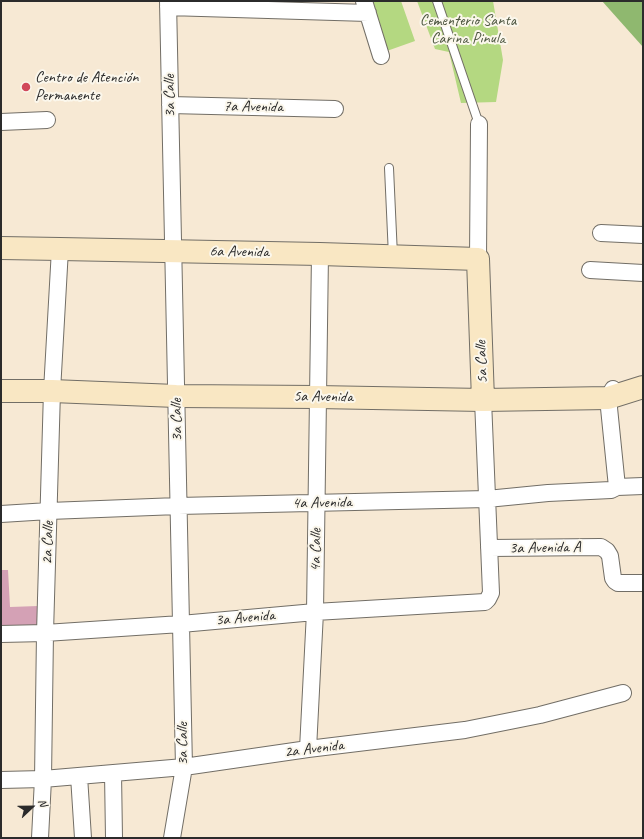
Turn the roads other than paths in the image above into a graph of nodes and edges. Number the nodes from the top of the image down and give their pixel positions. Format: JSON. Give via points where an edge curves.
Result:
{"nodes":[{"id":1,"x":437,"y":1,"type":"edge"},
{"id":2,"x":168,"y":4,"type":"edge"},
{"id":3,"x":366,"y":7,"type":"edge"},
{"id":4,"x":381,"y":56,"type":"dead end"},
{"id":5,"x":170,"y":105,"type":"junction"},
{"id":6,"x":335,"y":109,"type":"dead end"},
{"id":7,"x":47,"y":120,"type":"dead end"},
{"id":8,"x":1,"y":122,"type":"edge"},
{"id":9,"x":479,"y":124,"type":"joint"},
{"id":10,"x":389,"y":168,"type":"dead end"},
{"id":11,"x":601,"y":233,"type":"dead end"},
{"id":12,"x":643,"y":235,"type":"edge"},
{"id":13,"x":1,"y":248,"type":"edge"},
{"id":14,"x":60,"y":249,"type":"junction"},
{"id":15,"x":173,"y":251,"type":"junction"},
{"id":16,"x":320,"y":254,"type":"junction"},
{"id":17,"x":393,"y":256,"type":"junction"},
{"id":18,"x":478,"y":259,"type":"junction"},
{"id":19,"x":590,"y":270,"type":"dead end"},
{"id":20,"x":643,"y":273,"type":"edge"},
{"id":21,"x":643,"y":377,"type":"edge"},
{"id":22,"x":643,"y":387,"type":"edge"},
{"id":23,"x":1,"y":391,"type":"edge"},
{"id":24,"x":52,"y":391,"type":"junction"},
{"id":25,"x":176,"y":396,"type":"junction"},
{"id":26,"x":318,"y":397,"type":"junction"},
{"id":27,"x":608,"y":398,"type":"junction"},
{"id":28,"x":483,"y":400,"type":"junction"},
{"id":29,"x":643,"y":486,"type":"edge"},
{"id":30,"x":617,"y":488,"type":"junction"},
{"id":31,"x":487,"y":499,"type":"junction"},
{"id":32,"x":317,"y":503,"type":"junction"},
{"id":33,"x":178,"y":506,"type":"junction"},
{"id":34,"x":49,"y":511,"type":"junction"},
{"id":35,"x":1,"y":514,"type":"edge"},
{"id":36,"x":489,"y":548,"type":"junction"},
{"id":37,"x":643,"y":583,"type":"edge"},
{"id":38,"x":488,"y":599,"type":"joint"},
{"id":39,"x":315,"y":612,"type":"junction"},
{"id":40,"x":181,"y":624,"type":"junction"},
{"id":41,"x":45,"y":633,"type":"junction"},
{"id":42,"x":1,"y":634,"type":"edge"},
{"id":43,"x":623,"y":693,"type":"dead end"},
{"id":44,"x":308,"y":749,"type":"junction"},
{"id":45,"x":184,"y":767,"type":"junction"},
{"id":46,"x":113,"y":773,"type":"junction"},
{"id":47,"x":79,"y":776,"type":"junction"},
{"id":48,"x":43,"y":779,"type":"junction"},
{"id":49,"x":1,"y":780,"type":"edge"},
{"id":50,"x":40,"y":838,"type":"edge"},
{"id":51,"x":83,"y":838,"type":"edge"},
{"id":52,"x":114,"y":838,"type":"edge"},
{"id":53,"x":172,"y":838,"type":"edge"}],
"edges":[{"from":1,"to":9,"type":"lane"},
{"from":2,"to":3,"type":"street"},
{"from":2,"to":5,"type":"street","name":"3a Calle"},
{"from":3,"to":4,"type":"street"},
{"from":5,"to":6,"type":"street","name":"7a Avenida"},
{"from":5,"to":15,"type":"street","name":"3a Calle"},
{"from":7,"to":8,"type":"street"},
{"from":9,"to":18,"type":"street","name":"5a Calle"},
{"from":10,"to":17,"type":"lane"},
{"from":11,"to":12,"type":"street"},
{"from":13,"to":14,"type":"street","name":"6a Avenida"},
{"from":14,"to":15,"type":"street","name":"6a Avenida"},
{"from":14,"to":24,"type":"street","name":"2a Calle"},
{"from":15,"to":16,"type":"street","name":"6a Avenida"},
{"from":15,"to":25,"type":"street","name":"3a Calle"},
{"from":16,"to":17,"type":"street","name":"6a Avenida"},
{"from":16,"to":26,"type":"street","name":"4a Calle"},
{"from":17,"to":18,"type":"street","name":"6a Avenida"},
{"from":18,"to":28,"type":"street","name":"5a Calle"},
{"from":19,"to":20,"type":"street"},
{"from":21,"to":27,"type":"street","via":[[616,385]]},
{"from":22,"to":27,"type":"street","name":"5a Avenida"},
{"from":23,"to":24,"type":"street","name":"5a Avenida"},
{"from":24,"to":25,"type":"street","name":"5a Avenida"},
{"from":24,"to":34,"type":"street","name":"2a Calle"},
{"from":25,"to":26,"type":"street","name":"5a Avenida"},
{"from":25,"to":33,"type":"street","name":"3a Calle"},
{"from":26,"to":28,"type":"street","name":"5a Avenida"},
{"from":26,"to":32,"type":"street","name":"4a Calle"},
{"from":27,"to":28,"type":"street","name":"5a Avenida"},
{"from":27,"to":30,"type":"street"},
{"from":28,"to":31,"type":"street","name":"5a Calle"},
{"from":29,"to":30,"type":"street","name":"4a Avenida"},
{"from":30,"to":31,"type":"street","name":"4a Avenida"},
{"from":31,"to":32,"type":"street","name":"4a Avenida"},
{"from":31,"to":36,"type":"street","name":"5a Calle"},
{"from":32,"to":33,"type":"street","name":"4a Avenida"},
{"from":32,"to":39,"type":"street","name":"4a Calle"},
{"from":33,"to":34,"type":"street","name":"4a Avenida"},
{"from":33,"to":40,"type":"street","name":"3a Calle"},
{"from":34,"to":35,"type":"street","name":"4a Avenida"},
{"from":34,"to":41,"type":"street","name":"2a Calle"},
{"from":36,"to":37,"type":"street","name":"3a Avenida A","via":[[601,547],[610,556],[613,578],[618,583]]},
{"from":36,"to":38,"type":"street","name":"5a Calle","via":[[491,593]]},
{"from":38,"to":39,"type":"street","name":"3a Avenida","via":[[482,602]]},
{"from":39,"to":40,"type":"street","name":"3a Avenida"},
{"from":39,"to":44,"type":"street","name":"4a Calle"},
{"from":40,"to":41,"type":"street","name":"3a Avenida"},
{"from":40,"to":45,"type":"street","name":"3a Calle"},
{"from":41,"to":42,"type":"street","name":"3a Avenida"},
{"from":41,"to":48,"type":"street","name":"2a Calle"},
{"from":43,"to":44,"type":"street","name":"2a Avenida","via":[[540,715],[465,730]]},
{"from":44,"to":45,"type":"street","name":"2a Avenida"},
{"from":45,"to":46,"type":"street","name":"2a Avenida"},
{"from":45,"to":53,"type":"street","name":"3a Calle"},
{"from":46,"to":47,"type":"street","name":"2a Avenida"},
{"from":46,"to":52,"type":"street"},
{"from":47,"to":48,"type":"street","name":"2a Avenida"},
{"from":47,"to":51,"type":"street"},
{"from":48,"to":49,"type":"street","name":"2a Avenida"},
{"from":48,"to":50,"type":"street","name":"2a Calle"}]}
